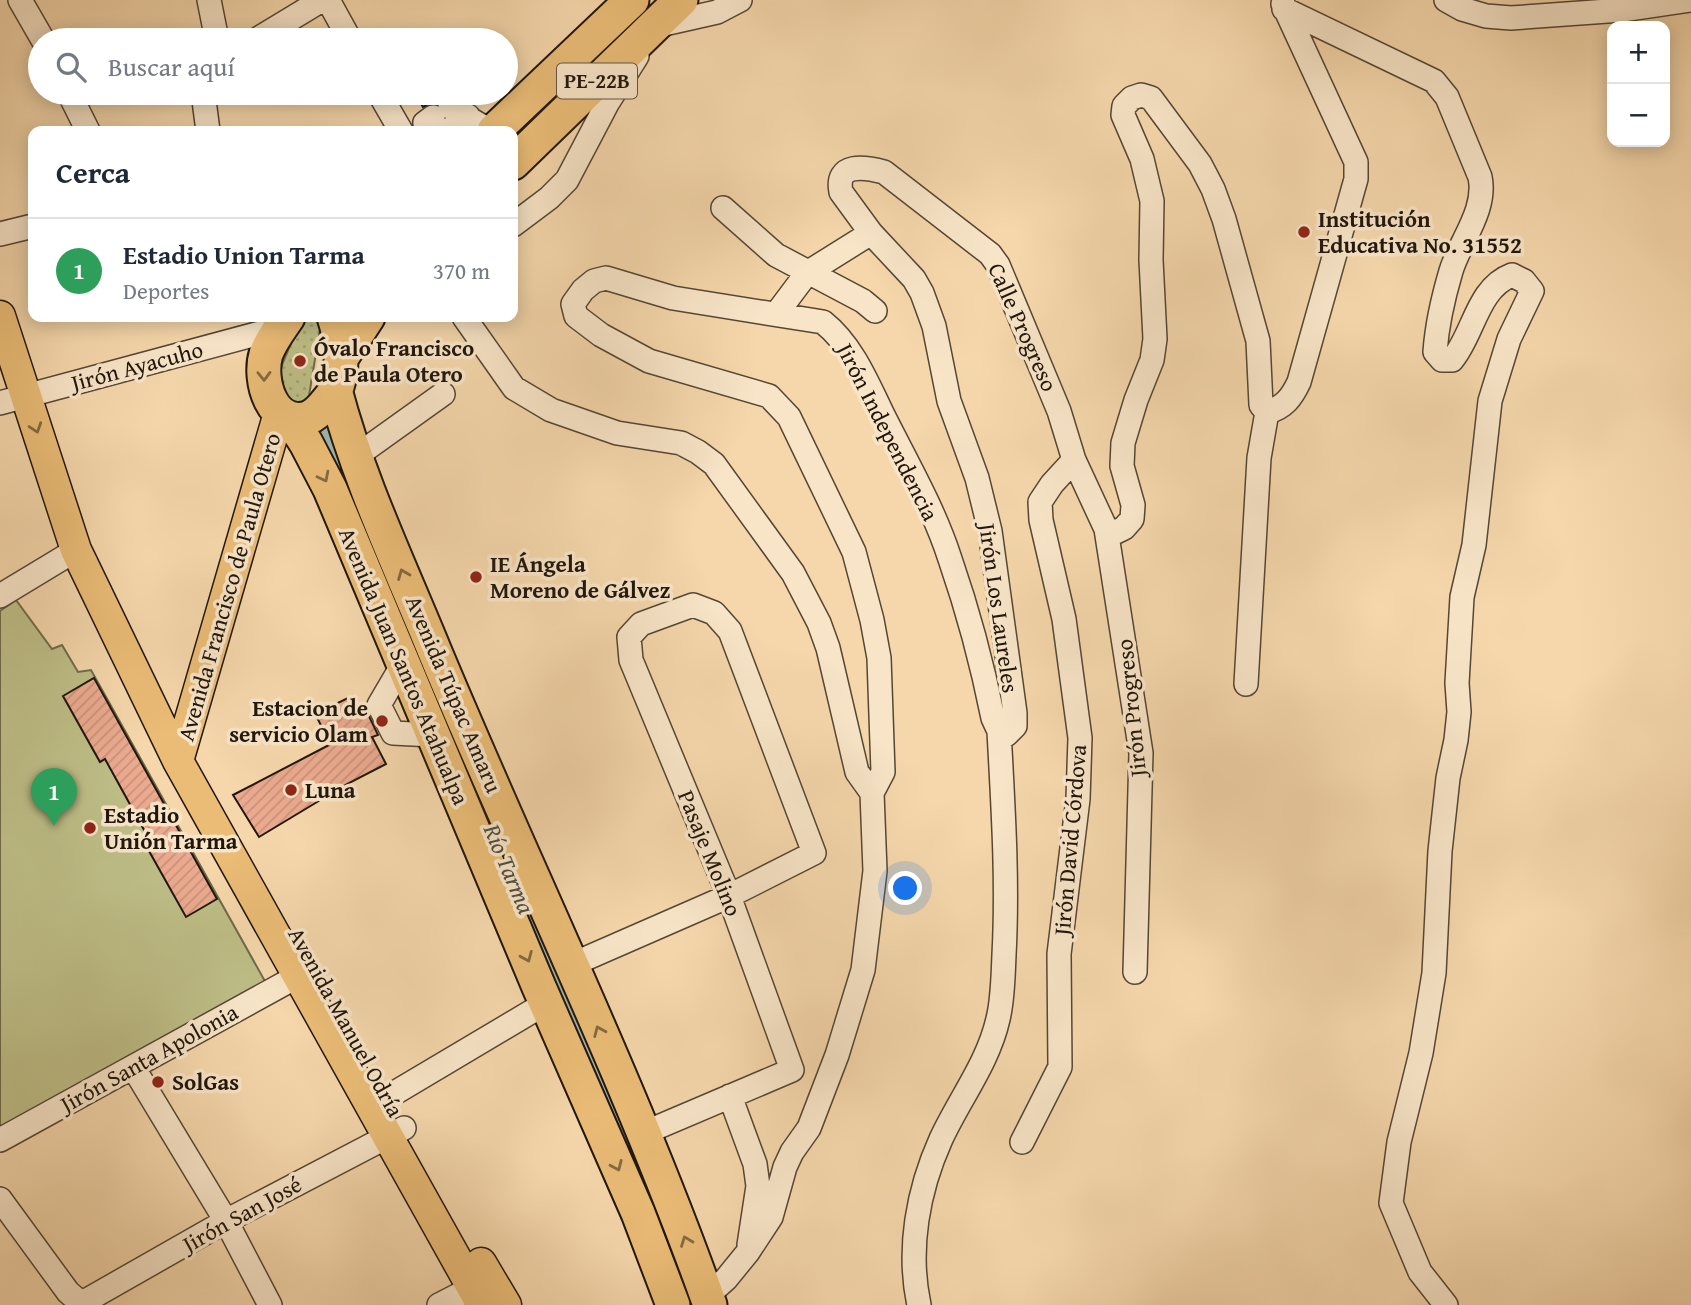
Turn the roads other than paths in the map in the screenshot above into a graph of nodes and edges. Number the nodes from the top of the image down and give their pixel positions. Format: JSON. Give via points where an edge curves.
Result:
{"nodes":[{"id":1,"x":20,"y":0,"type":"edge"},
{"id":2,"x":209,"y":0,"type":"edge"},
{"id":3,"x":322,"y":0,"type":"edge"},
{"id":4,"x":328,"y":0,"type":"edge"},
{"id":5,"x":632,"y":0,"type":"edge"},
{"id":6,"x":740,"y":0,"type":"edge"},
{"id":7,"x":1446,"y":0,"type":"edge"},
{"id":8,"x":1690,"y":0,"type":"edge"},
{"id":9,"x":1283,"y":4,"type":"edge"},
{"id":10,"x":672,"y":8,"type":"edge"},
{"id":11,"x":36,"y":28,"type":"edge"},
{"id":12,"x":214,"y":28,"type":"edge"},
{"id":13,"x":276,"y":28,"type":"edge"},
{"id":14,"x":343,"y":28,"type":"edge"},
{"id":15,"x":518,"y":84,"type":"edge"},
{"id":16,"x":75,"y":105,"type":"edge"},
{"id":17,"x":205,"y":105,"type":"edge"},
{"id":18,"x":386,"y":105,"type":"edge"},
{"id":19,"x":490,"y":105,"type":"edge"},
{"id":20,"x":463,"y":125,"type":"edge"},
{"id":21,"x":86,"y":126,"type":"edge"},
{"id":22,"x":207,"y":126,"type":"edge"},
{"id":23,"x":398,"y":126,"type":"edge"},
{"id":24,"x":518,"y":158,"type":"edge"},
{"id":25,"x":841,"y":177,"type":"joint"},
{"id":26,"x":723,"y":208,"type":"dead end"},
{"id":27,"x":518,"y":221,"type":"edge"},
{"id":28,"x":28,"y":227,"type":"edge"},
{"id":29,"x":871,"y":233,"type":"junction"},
{"id":30,"x":0,"y":234,"type":"edge"},
{"id":31,"x":807,"y":273,"type":"junction"},
{"id":32,"x":875,"y":311,"type":"dead end"},
{"id":33,"x":777,"y":313,"type":"junction"},
{"id":34,"x":0,"y":316,"type":"edge"},
{"id":35,"x":335,"y":322,"type":"edge"},
{"id":36,"x":365,"y":322,"type":"edge"},
{"id":37,"x":468,"y":322,"type":"edge"},
{"id":38,"x":264,"y":327,"type":"edge"},
{"id":39,"x":342,"y":357,"type":"junction"},
{"id":40,"x":335,"y":390,"type":"junction"},
{"id":41,"x":443,"y":394,"type":"dead end"},
{"id":42,"x":13,"y":400,"type":"edge"},
{"id":43,"x":1267,"y":412,"type":"junction"},
{"id":44,"x":285,"y":415,"type":"junction"},
{"id":45,"x":355,"y":457,"type":"junction"},
{"id":46,"x":1074,"y":460,"type":"junction"},
{"id":47,"x":1106,"y":529,"type":"junction"},
{"id":48,"x":76,"y":550,"type":"junction"},
{"id":49,"x":0,"y":596,"type":"edge"},
{"id":50,"x":403,"y":664,"type":"junction"},
{"id":51,"x":1246,"y":684,"type":"dead end"},
{"id":52,"x":999,"y":731,"type":"junction"},
{"id":53,"x":433,"y":735,"type":"junction"},
{"id":54,"x":181,"y":751,"type":"junction"},
{"id":55,"x":872,"y":793,"type":"junction"},
{"id":56,"x":729,"y":896,"type":"junction"},
{"id":57,"x":269,"y":904,"type":"junction"},
{"id":58,"x":571,"y":965,"type":"junction"},
{"id":59,"x":1135,"y":972,"type":"dead end"},
{"id":60,"x":298,"y":976,"type":"junction"},
{"id":61,"x":546,"y":1003,"type":"junction"},
{"id":62,"x":133,"y":1067,"type":"junction"},
{"id":63,"x":730,"y":1096,"type":"junction"},
{"id":64,"x":380,"y":1102,"type":"junction"},
{"id":65,"x":396,"y":1132,"type":"junction"},
{"id":66,"x":644,"y":1133,"type":"junction"},
{"id":67,"x":0,"y":1140,"type":"edge"},
{"id":68,"x":1022,"y":1142,"type":"dead end"},
{"id":69,"x":0,"y":1199,"type":"edge"},
{"id":70,"x":226,"y":1222,"type":"junction"},
{"id":71,"x":748,"y":1252,"type":"junction"},
{"id":72,"x":485,"y":1290,"type":"edge"},
{"id":73,"x":709,"y":1300,"type":"edge"},
{"id":74,"x":82,"y":1304,"type":"edge"},
{"id":75,"x":270,"y":1305,"type":"edge"},
{"id":76,"x":439,"y":1305,"type":"edge"},
{"id":77,"x":673,"y":1305,"type":"edge"},
{"id":78,"x":919,"y":1305,"type":"edge"},
{"id":79,"x":1446,"y":1305,"type":"edge"}],
"edges":[{"from":1,"to":11,"type":"street"},
{"from":2,"to":12,"type":"street"},
{"from":3,"to":13,"type":"street"},
{"from":4,"to":14,"type":"street"},
{"from":5,"to":15,"type":"highway","number":"PE-22B"},
{"from":6,"to":10,"type":"street","via":[[716,12]]},
{"from":7,"to":8,"type":"street","via":[[1486,16],[1511,18]]},
{"from":9,"to":43,"type":"street","via":[[1349,145],[1356,162],[1356,180],[1299,382],[1286,403]]},
{"from":9,"to":79,"type":"street","via":[[1434,81],[1447,97],[1483,191],[1452,268],[1437,319],[1435,352],[1442,360],[1452,360],[1499,280],[1513,275],[1532,291],[1509,340],[1490,401],[1474,545],[1462,597],[1459,712],[1440,851],[1434,974],[1392,1183],[1391,1203],[1405,1240],[1420,1272]]},
{"from":10,"to":24,"type":"highway","number":"PE-22B"},
{"from":10,"to":27,"type":"street","via":[[608,102],[567,180]]},
{"from":16,"to":21,"type":"street"},
{"from":17,"to":22,"type":"street"},
{"from":18,"to":23,"type":"street"},
{"from":19,"to":20,"type":"highway","number":"PE-22B"},
{"from":25,"to":29,"type":"street","name":"Jirón Los Laureles","via":[[841,192]]},
{"from":25,"to":46,"type":"street","name":"Calle Progreso","via":[[852,168],[884,172],[990,254],[1037,354]]},
{"from":26,"to":31,"type":"street","via":[[776,255]]},
{"from":28,"to":30,"type":"street"},
{"from":29,"to":31,"type":"street"},
{"from":29,"to":52,"type":"street","name":"Jirón Los Laureles","via":[[922,293],[934,326],[949,401],[977,478],[990,531],[1015,713],[1016,726],[1007,734]]},
{"from":31,"to":32,"type":"street","via":[[834,284]]},
{"from":31,"to":33,"type":"street"},
{"from":33,"to":52,"type":"street","name":"Jirón Independencia","via":[[823,322],[844,341],[867,383],[950,558]]},
{"from":33,"to":55,"type":"street","name":"Jirón Independencia","via":[[673,298],[606,278],[594,281],[573,304],[576,316],[601,335],[649,361],[769,396],[789,417],[855,552],[872,620],[879,658],[883,772]]},
{"from":34,"to":42,"type":"main road","name":"Avenida Manuel Odría"},
{"from":35,"to":39,"type":"highway"},
{"from":36,"to":39,"type":"highway"},
{"from":37,"to":55,"type":"street","via":[[514,388],[551,410],[617,433],[681,443],[714,464],[793,573],[819,623],[857,772]]},
{"from":38,"to":42,"type":"street","name":"Jirón Ayacuho"},
{"from":38,"to":44,"type":"highway","one_way":true,"via":[[265,388]]},
{"from":39,"to":40,"type":"highway"},
{"from":40,"to":44,"type":"highway","via":[[319,411],[307,418]]},
{"from":40,"to":45,"type":"highway","name":"Avenida Túpac Amaru"},
{"from":41,"to":45,"type":"street"},
{"from":42,"to":48,"type":"main road","name":"Avenida Manuel Odría","one_way":true},
{"from":43,"to":47,"type":"street","via":[[1261,405],[1258,341],[1213,189],[1151,98],[1132,98],[1123,115],[1142,159],[1152,201],[1155,339],[1123,443],[1122,466],[1133,505],[1132,519],[1116,532]]},
{"from":43,"to":51,"type":"street","via":[[1259,458]]},
{"from":44,"to":50,"type":"highway","name":"Avenida Juan Santos Atahualpa","one_way":true,"via":[[330,489]]},
{"from":44,"to":54,"type":"main road","name":"Avenida Francisco de Paula Otero"},
{"from":58,"to":45,"type":"highway","name":"Avenida Túpac Amaru","one_way":true},
{"from":46,"to":47,"type":"street","name":"Calle Progreso"},
{"from":46,"to":68,"type":"street","name":"Jirón David Córdova","via":[[1040,502],[1064,620],[1080,738],[1078,799],[1059,954],[1060,1067]]},
{"from":47,"to":59,"type":"street","name":"Jirón Progreso","via":[[1141,753]]},
{"from":48,"to":49,"type":"street"},
{"from":48,"to":54,"type":"main road","name":"Avenida Manuel Odría","via":[[148,698]]},
{"from":50,"to":53,"type":"highway","name":"Avenida Juan Santos Atahualpa"},
{"from":50,"to":53,"type":"street","via":[[379,705],[393,733]]},
{"from":52,"to":78,"type":"street","via":[[1007,903],[998,1018],[985,1060],[942,1138],[923,1184],[915,1228]]},
{"from":53,"to":61,"type":"highway","name":"Avenida Juan Santos Atahualpa","one_way":true},
{"from":54,"to":57,"type":"main road","name":"Avenida Manuel Odría"},
{"from":55,"to":71,"type":"street","via":[[875,871],[863,970],[809,1128],[785,1167],[771,1217]]},
{"from":56,"to":56,"type":"street","name":"Pasaje Molino","via":[[814,853],[730,631],[714,614],[693,605],[641,624],[629,637],[631,660]]},
{"from":56,"to":58,"type":"street"},
{"from":56,"to":63,"type":"street","name":"Pasaje Molino","via":[[792,1070]]},
{"from":57,"to":60,"type":"main road","name":"Avenida Manuel Odría"},
{"from":57,"to":64,"type":"main road","name":"Avenida Manuel Odría"},
{"from":66,"to":58,"type":"highway","name":"Avenida Túpac Amaru","one_way":true},
{"from":60,"to":62,"type":"street","name":"Jirón Santa Apolonia"},
{"from":60,"to":64,"type":"main road","name":"Avenida Manuel Odría"},
{"from":61,"to":64,"type":"street"},
{"from":61,"to":77,"type":"highway","name":"Avenida Juan Santos Atahualpa","one_way":true},
{"from":62,"to":67,"type":"street","name":"Jirón Santa Apolonia"},
{"from":62,"to":70,"type":"street"},
{"from":63,"to":66,"type":"street"},
{"from":63,"to":71,"type":"street","via":[[755,1164],[758,1186]]},
{"from":64,"to":65,"type":"main road","name":"Avenida Manuel Odría"},
{"from":65,"to":70,"type":"street","name":"Jirón San José"},
{"from":65,"to":72,"type":"main road","name":"Avenida Manuel Odría"},
{"from":73,"to":66,"type":"highway","name":"Avenida Túpac Amaru","one_way":true},
{"from":69,"to":74,"type":"street","via":[[68,1292]]},
{"from":70,"to":74,"type":"street","name":"Jirón San José"},
{"from":70,"to":75,"type":"street"},
{"from":71,"to":73,"type":"street"},
{"from":72,"to":76,"type":"street"}]}
